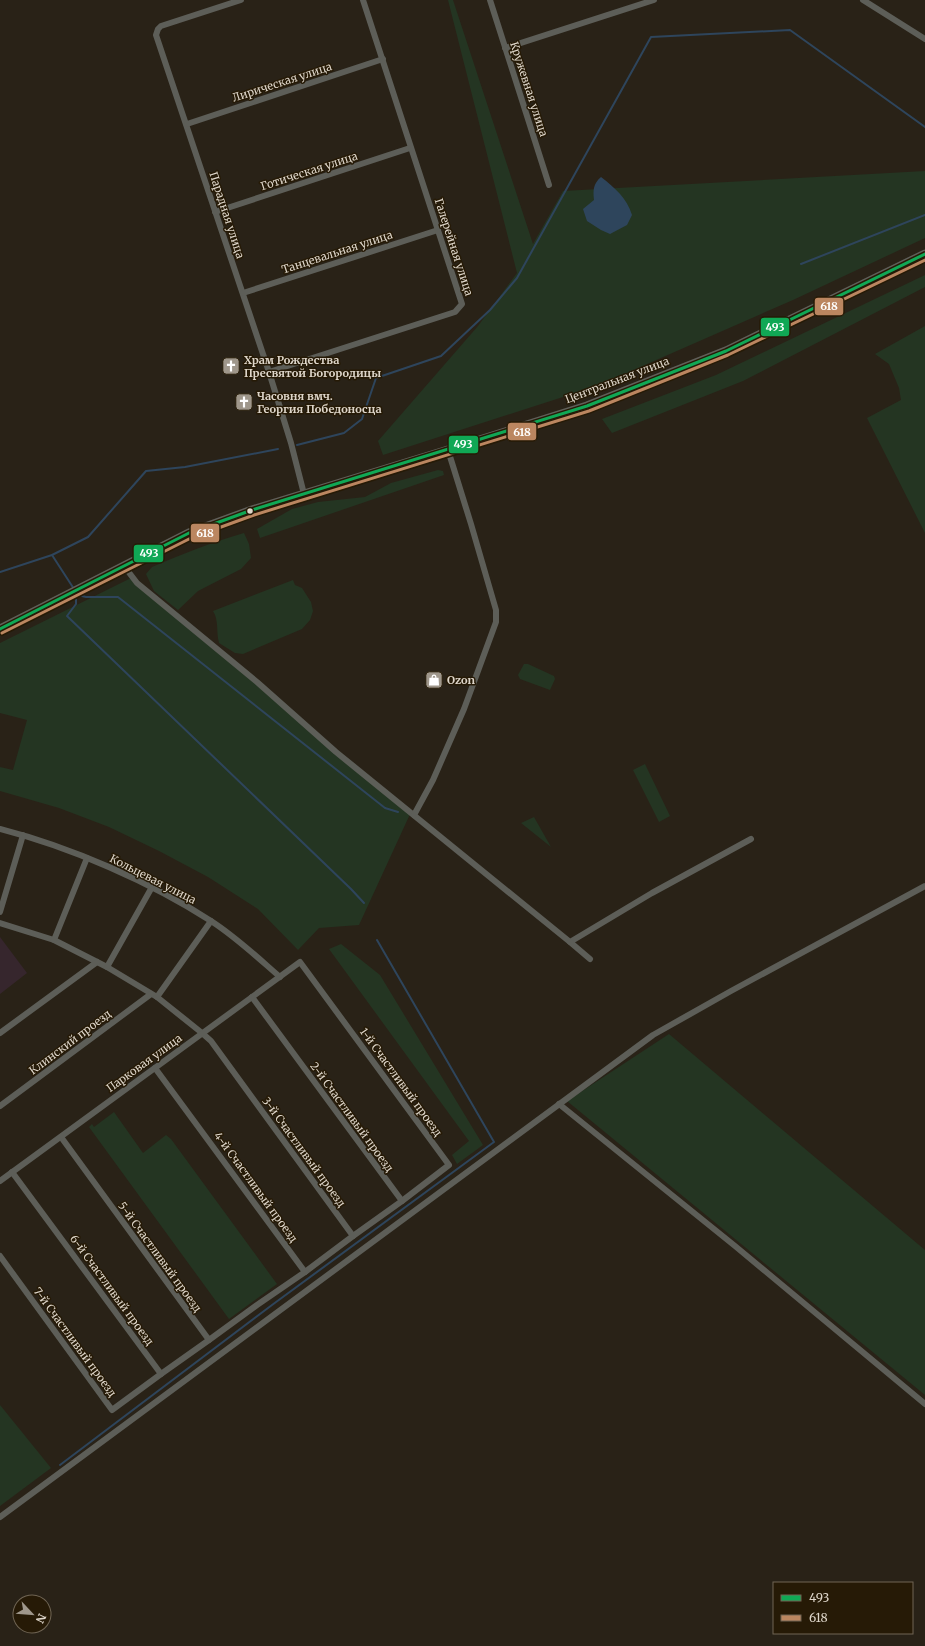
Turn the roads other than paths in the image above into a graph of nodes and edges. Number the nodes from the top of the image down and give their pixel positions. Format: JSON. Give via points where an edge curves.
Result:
{"nodes":[{"id":1,"x":242,"y":0,"type":"edge"},
{"id":2,"x":363,"y":0,"type":"edge"},
{"id":3,"x":490,"y":0,"type":"edge"},
{"id":4,"x":654,"y":0,"type":"edge"},
{"id":5,"x":863,"y":0,"type":"edge"},
{"id":6,"x":925,"y":39,"type":"edge"},
{"id":7,"x":505,"y":48,"type":"junction"},
{"id":8,"x":383,"y":59,"type":"junction"},
{"id":9,"x":187,"y":124,"type":"junction"},
{"id":10,"x":410,"y":148,"type":"junction"},
{"id":11,"x":549,"y":185,"type":"dead end"},
{"id":12,"x":215,"y":212,"type":"junction"},
{"id":13,"x":438,"y":230,"type":"junction"},
{"id":14,"x":925,"y":254,"type":"edge"},
{"id":15,"x":243,"y":293,"type":"junction"},
{"id":16,"x":269,"y":372,"type":"junction"},
{"id":17,"x":448,"y":450,"type":"junction"},
{"id":18,"x":304,"y":494,"type":"junction"},
{"id":19,"x":124,"y":566,"type":"junction"},
{"id":20,"x":0,"y":629,"type":"edge"},
{"id":21,"x":414,"y":815,"type":"junction"},
{"id":22,"x":0,"y":829,"type":"edge"},
{"id":23,"x":23,"y":835,"type":"junction"},
{"id":24,"x":751,"y":839,"type":"dead end"},
{"id":25,"x":87,"y":858,"type":"junction"},
{"id":26,"x":925,"y":886,"type":"edge"},
{"id":27,"x":152,"y":887,"type":"junction"},
{"id":28,"x":0,"y":912,"type":"edge"},
{"id":29,"x":211,"y":921,"type":"junction"},
{"id":30,"x":0,"y":923,"type":"edge"},
{"id":31,"x":54,"y":940,"type":"junction"},
{"id":32,"x":570,"y":942,"type":"junction"},
{"id":33,"x":590,"y":959,"type":"dead end"},
{"id":34,"x":97,"y":962,"type":"junction"},
{"id":35,"x":300,"y":962,"type":"joint"},
{"id":36,"x":106,"y":967,"type":"junction"},
{"id":37,"x":280,"y":976,"type":"junction"},
{"id":38,"x":154,"y":995,"type":"junction"},
{"id":39,"x":252,"y":997,"type":"junction"},
{"id":40,"x":0,"y":1032,"type":"edge"},
{"id":41,"x":202,"y":1033,"type":"junction"},
{"id":42,"x":155,"y":1068,"type":"junction"},
{"id":43,"x":559,"y":1104,"type":"junction"},
{"id":44,"x":0,"y":1106,"type":"edge"},
{"id":45,"x":61,"y":1137,"type":"junction"},
{"id":46,"x":12,"y":1172,"type":"junction"},
{"id":47,"x":0,"y":1181,"type":"edge"},
{"id":48,"x":402,"y":1201,"type":"junction"},
{"id":49,"x":353,"y":1236,"type":"junction"},
{"id":50,"x":0,"y":1256,"type":"edge"},
{"id":51,"x":305,"y":1272,"type":"junction"},
{"id":52,"x":209,"y":1340,"type":"junction"},
{"id":53,"x":161,"y":1374,"type":"junction"},
{"id":54,"x":925,"y":1404,"type":"edge"},
{"id":55,"x":0,"y":1517,"type":"edge"}],
"edges":[{"from":1,"to":9,"type":"street","name":"Парадная улица","via":[[158,29],[156,35]]},
{"from":2,"to":8,"type":"street","name":"Галерейная улица"},
{"from":3,"to":7,"type":"street","name":"Кружевная улица"},
{"from":4,"to":7,"type":"street"},
{"from":5,"to":6,"type":"street"},
{"from":7,"to":11,"type":"street","name":"Кружевная улица"},
{"from":8,"to":9,"type":"street","name":"Лирическая улица"},
{"from":8,"to":10,"type":"street","name":"Галерейная улица"},
{"from":9,"to":12,"type":"street","name":"Парадная улица"},
{"from":10,"to":12,"type":"street","name":"Готическая улица"},
{"from":10,"to":13,"type":"street","name":"Галерейная улица"},
{"from":12,"to":15,"type":"street","name":"Парадная улица"},
{"from":13,"to":15,"type":"street","name":"Танцевальная улица"},
{"from":13,"to":16,"type":"street","name":"Галерейная улица","via":[[462,302],[459,310]]},
{"from":14,"to":17,"type":"main road","name":"Центральная улица","via":[[712,356],[587,406]]},
{"from":15,"to":16,"type":"street","name":"Парадная улица"},
{"from":16,"to":18,"type":"street","name":"Парадная улица"},
{"from":17,"to":18,"type":"main road","name":"Центральная улица"},
{"from":17,"to":21,"type":"street","via":[[496,610],[496,622],[458,723],[433,780]]},
{"from":18,"to":19,"type":"main road","name":"Центральная улица","via":[[189,533]]},
{"from":19,"to":20,"type":"main road","name":"Центральная улица"},
{"from":19,"to":21,"type":"street","via":[[136,583]]},
{"from":21,"to":32,"type":"street"},
{"from":22,"to":23,"type":"street","name":"Кольцевая улица"},
{"from":23,"to":25,"type":"street","name":"Кольцевая улица"},
{"from":23,"to":28,"type":"street"},
{"from":24,"to":32,"type":"street","via":[[652,893]]},
{"from":25,"to":27,"type":"street","name":"Кольцевая улица"},
{"from":25,"to":31,"type":"street"},
{"from":26,"to":43,"type":"street","via":[[661,1030]]},
{"from":27,"to":29,"type":"street","name":"Кольцевая улица"},
{"from":27,"to":36,"type":"street"},
{"from":29,"to":37,"type":"street","name":"Кольцевая улица"},
{"from":29,"to":38,"type":"street","name":"Клинский проезд"},
{"from":30,"to":31,"type":"street","name":"3-й Счастливый проезд"},
{"from":31,"to":34,"type":"street","name":"3-й Счастливый проезд"},
{"from":32,"to":33,"type":"street"},
{"from":34,"to":36,"type":"street","name":"3-й Счастливый проезд"},
{"from":34,"to":40,"type":"street"},
{"from":35,"to":37,"type":"street","name":"Парковая улица"},
{"from":35,"to":48,"type":"street","name":"1-й Счастливый проезд","via":[[449,1165]]},
{"from":36,"to":38,"type":"street","name":"3-й Счастливый проезд"},
{"from":37,"to":39,"type":"street","name":"Парковая улица"},
{"from":38,"to":41,"type":"street","name":"3-й Счастливый проезд"},
{"from":38,"to":44,"type":"street","name":"Клинский проезд"},
{"from":39,"to":41,"type":"street","name":"Парковая улица"},
{"from":39,"to":48,"type":"street","name":"2-й Счастливый проезд"},
{"from":41,"to":42,"type":"street","name":"Парковая улица"},
{"from":41,"to":49,"type":"street","name":"3-й Счастливый проезд"},
{"from":42,"to":45,"type":"street","name":"Парковая улица"},
{"from":42,"to":51,"type":"street","name":"4-й Счастливый проезд"},
{"from":43,"to":54,"type":"street"},
{"from":43,"to":55,"type":"street"},
{"from":45,"to":46,"type":"street","name":"Парковая улица"},
{"from":45,"to":52,"type":"street","name":"5-й Счастливый проезд"},
{"from":46,"to":47,"type":"street","name":"Парковая улица"},
{"from":46,"to":53,"type":"street","name":"6-й Счастливый проезд"},
{"from":48,"to":49,"type":"street"},
{"from":49,"to":51,"type":"street"},
{"from":50,"to":53,"type":"street","name":"7-й Счастливый проезд","via":[[112,1410]]},
{"from":51,"to":52,"type":"street"},
{"from":52,"to":53,"type":"street"}]}
